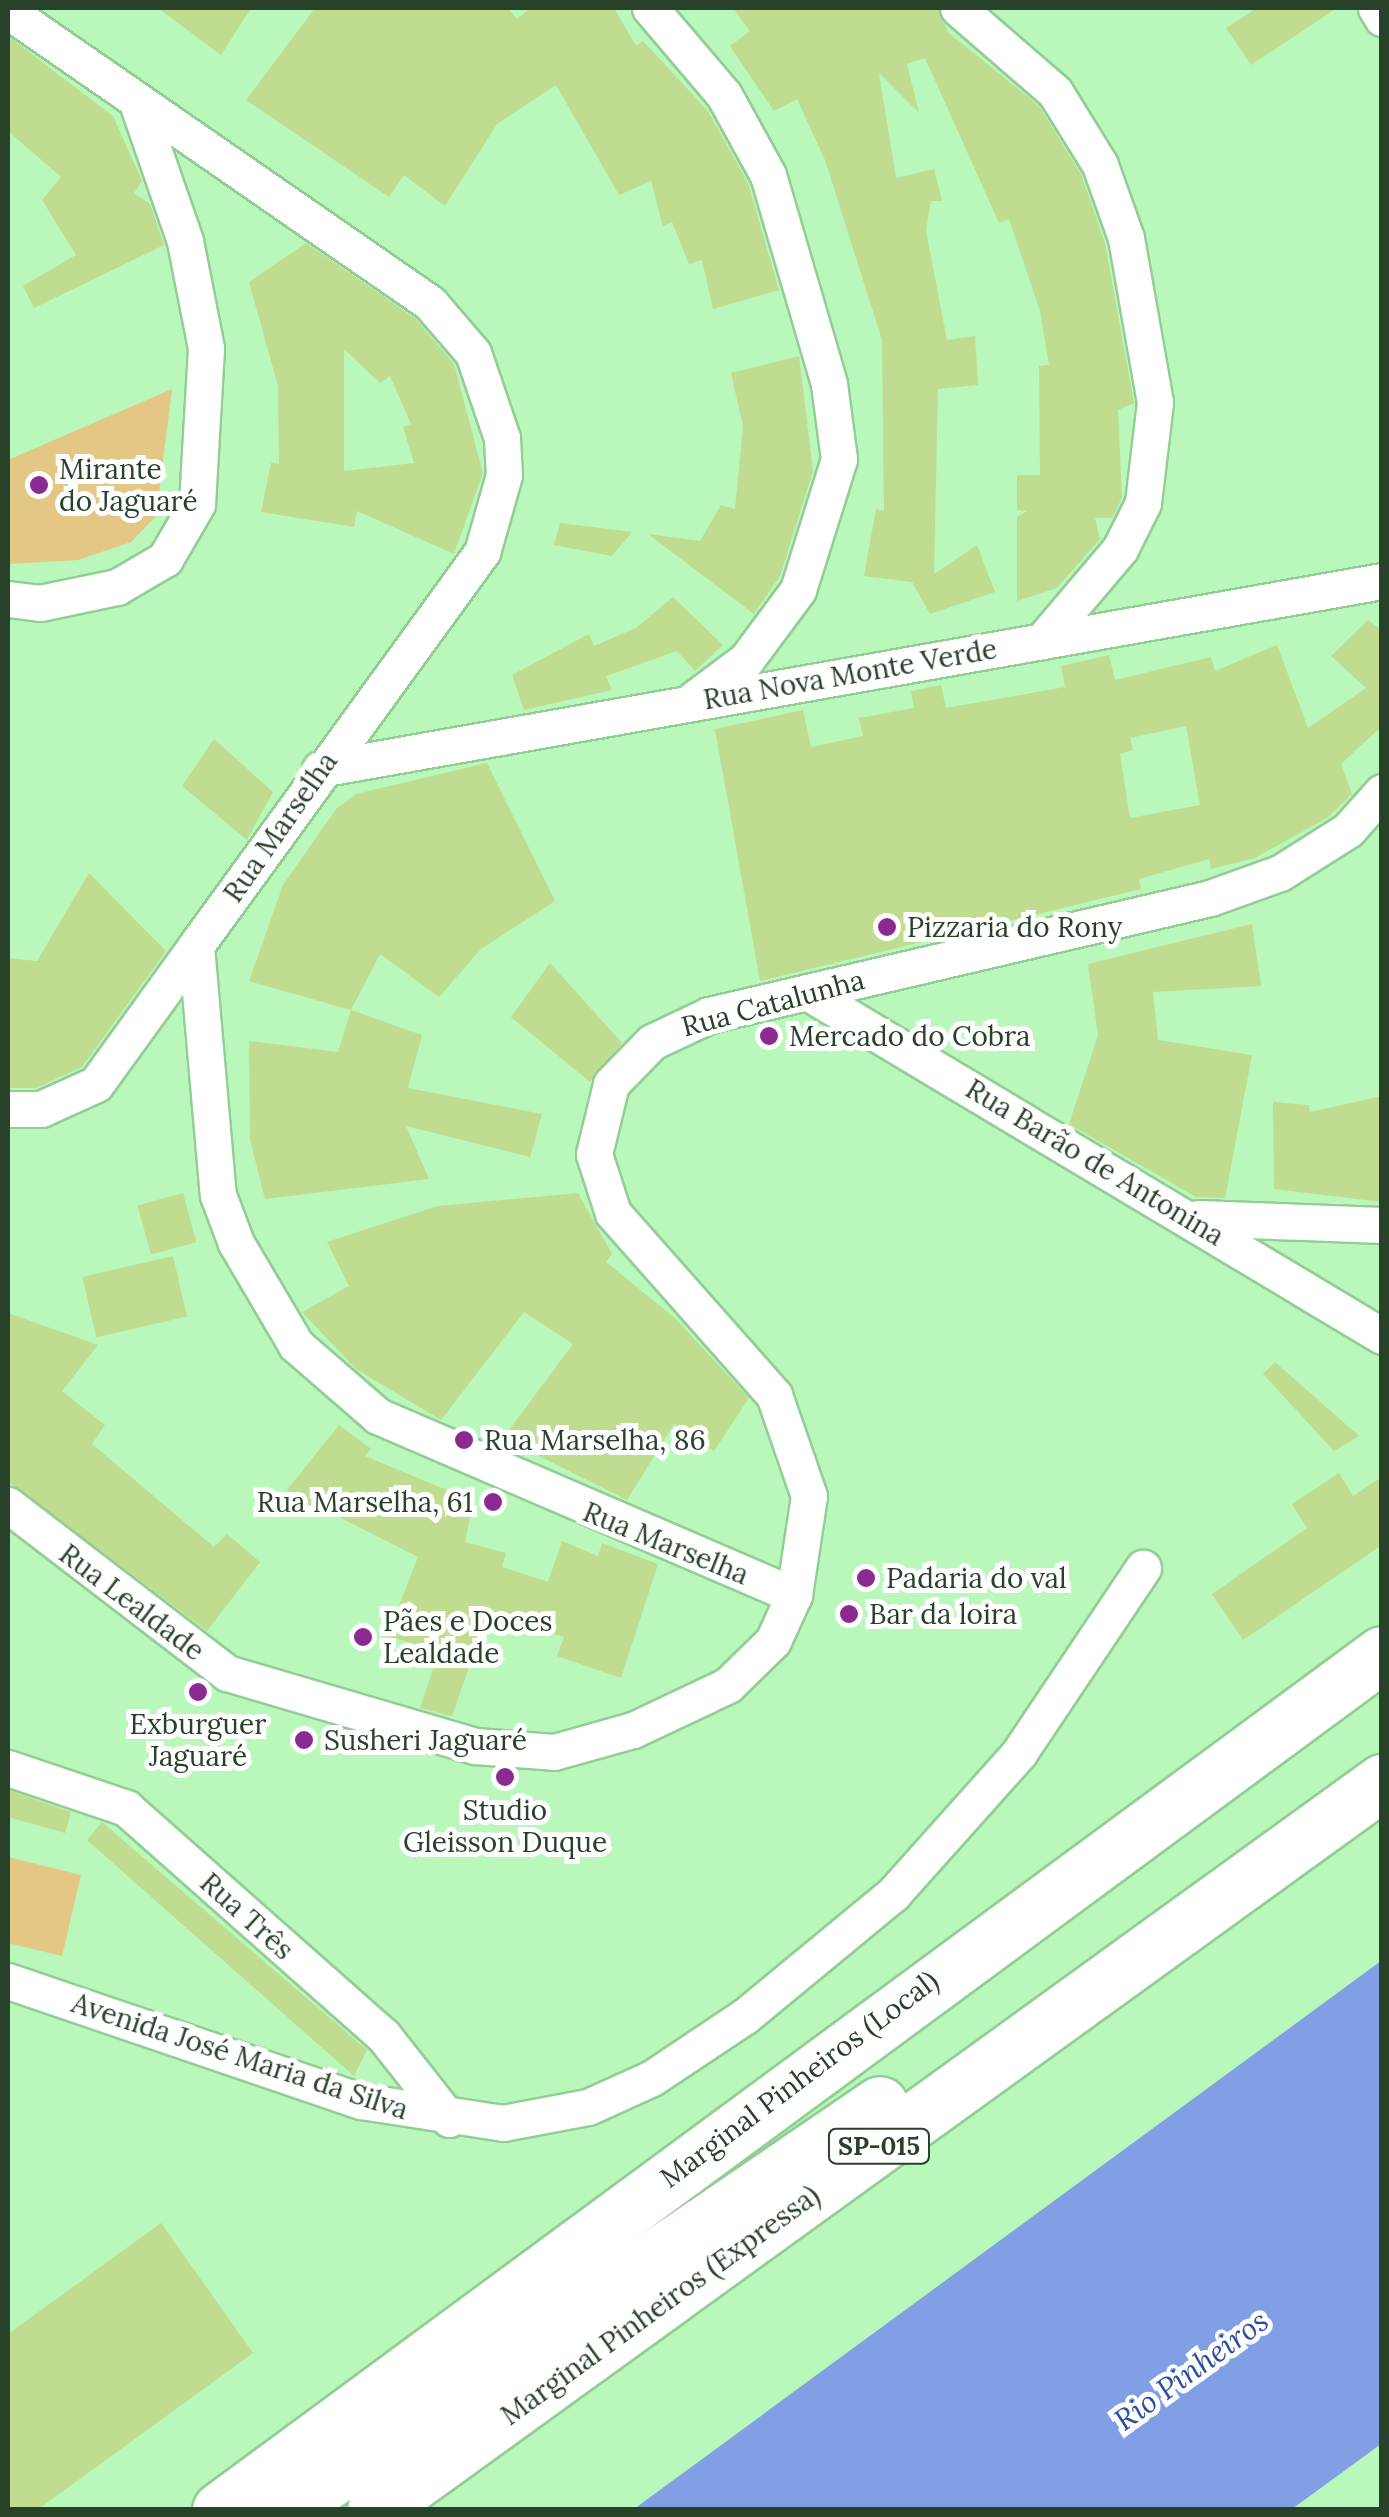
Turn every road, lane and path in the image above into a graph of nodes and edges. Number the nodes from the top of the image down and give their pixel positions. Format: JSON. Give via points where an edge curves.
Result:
{"nodes":[{"id":1,"x":650,"y":8,"type":"edge"},
{"id":2,"x":958,"y":8,"type":"edge"},
{"id":3,"x":1376,"y":8,"type":"edge"},
{"id":4,"x":8,"y":11,"type":"edge"},
{"id":5,"x":1382,"y":18,"type":"edge"},
{"id":6,"x":138,"y":102,"type":"junction"},
{"id":7,"x":1382,"y":582,"type":"edge"},
{"id":8,"x":8,"y":599,"type":"edge"},
{"id":9,"x":1042,"y":641,"type":"junction"},
{"id":10,"x":691,"y":701,"type":"junction"},
{"id":11,"x":320,"y":770,"type":"junction"},
{"id":12,"x":1382,"y":792,"type":"edge"},
{"id":13,"x":196,"y":946,"type":"junction"},
{"id":14,"x":808,"y":992,"type":"junction"},
{"id":15,"x":8,"y":1108,"type":"edge"},
{"id":16,"x":1188,"y":1217,"type":"junction"},
{"id":17,"x":1382,"y":1224,"type":"edge"},
{"id":18,"x":1382,"y":1336,"type":"edge"},
{"id":19,"x":8,"y":1506,"type":"edge"},
{"id":20,"x":1143,"y":1568,"type":"dead end"},
{"id":21,"x":794,"y":1595,"type":"junction"},
{"id":22,"x":1382,"y":1654,"type":"edge"},
{"id":23,"x":8,"y":1768,"type":"edge"},
{"id":24,"x":1382,"y":1782,"type":"edge"},
{"id":25,"x":1144,"y":1955,"type":"junction"},
{"id":26,"x":8,"y":1981,"type":"edge"},
{"id":27,"x":449,"y":2120,"type":"junction"},
{"id":28,"x":220,"y":2510,"type":"edge"},
{"id":29,"x":285,"y":2510,"type":"edge"},
{"id":30,"x":375,"y":2510,"type":"edge"}],
"edges":[{"from":1,"to":10,"type":"street","via":[[724,95],[768,176],[829,384],[840,459],[798,590],[746,660]]},
{"from":2,"to":9,"type":"street","via":[[1055,92],[1100,165],[1126,238],[1155,402],[1143,503],[1120,549]]},
{"from":3,"to":5,"type":"street"},
{"from":4,"to":6,"type":"street","name":"Rua Marselha"},
{"from":6,"to":8,"type":"street","via":[[185,241],[206,348],[196,504],[164,559],[118,587],[40,602]]},
{"from":6,"to":11,"type":"street","name":"Rua Marselha","via":[[430,303],[473,353],[493,397],[504,474],[482,552]]},
{"from":7,"to":9,"type":"street","name":"Rua Nova Monte Verde"},
{"from":9,"to":10,"type":"street","name":"Rua Nova Monte Verde"},
{"from":10,"to":11,"type":"street","name":"Rua Nova Monte Verde"},
{"from":11,"to":13,"type":"street","name":"Rua Marselha"},
{"from":12,"to":14,"type":"street","name":"Rua Catalunha","via":[[1314,854],[1210,898]]},
{"from":13,"to":15,"type":"street","via":[[96,1084],[41,1109]]},
{"from":13,"to":21,"type":"street","name":"Rua Marselha","via":[[218,1195],[296,1345],[340,1390],[419,1440]]},
{"from":14,"to":16,"type":"street","name":"Rua Barão de Antonina"},
{"from":14,"to":21,"type":"street","name":"Rua Catalunha","via":[[709,1015],[652,1042],[611,1084],[594,1154],[631,1244],[774,1395],[809,1496]]},
{"from":16,"to":17,"type":"street"},
{"from":16,"to":18,"type":"street","name":"Rua Barão de Antonina"},
{"from":19,"to":21,"type":"street","name":"Rua Lealdade","via":[[226,1672],[474,1746],[554,1752],[676,1712],[728,1685],[773,1641]]},
{"from":20,"to":27,"type":"street","name":"Avenida José Maria da Silva","via":[[961,1827],[776,1991],[652,2078],[588,2106],[503,2123]]},
{"from":22,"to":28,"type":"highway","name":"Marginal Pinheiros (Local)"},
{"from":23,"to":27,"type":"street","name":"Rua Três","via":[[126,1808],[383,2035]]},
{"from":24,"to":25,"type":"highway","name":"Marginal Pinheiros (Expressa)","number":"SP-015"},
{"from":25,"to":29,"type":"highway","via":[[971,2047],[767,2174]]},
{"from":25,"to":30,"type":"highway","name":"Marginal Pinheiros (Expressa)","number":"SP-015"},
{"from":26,"to":27,"type":"street","name":"Avenida José Maria da Silva","via":[[361,2101]]}]}
